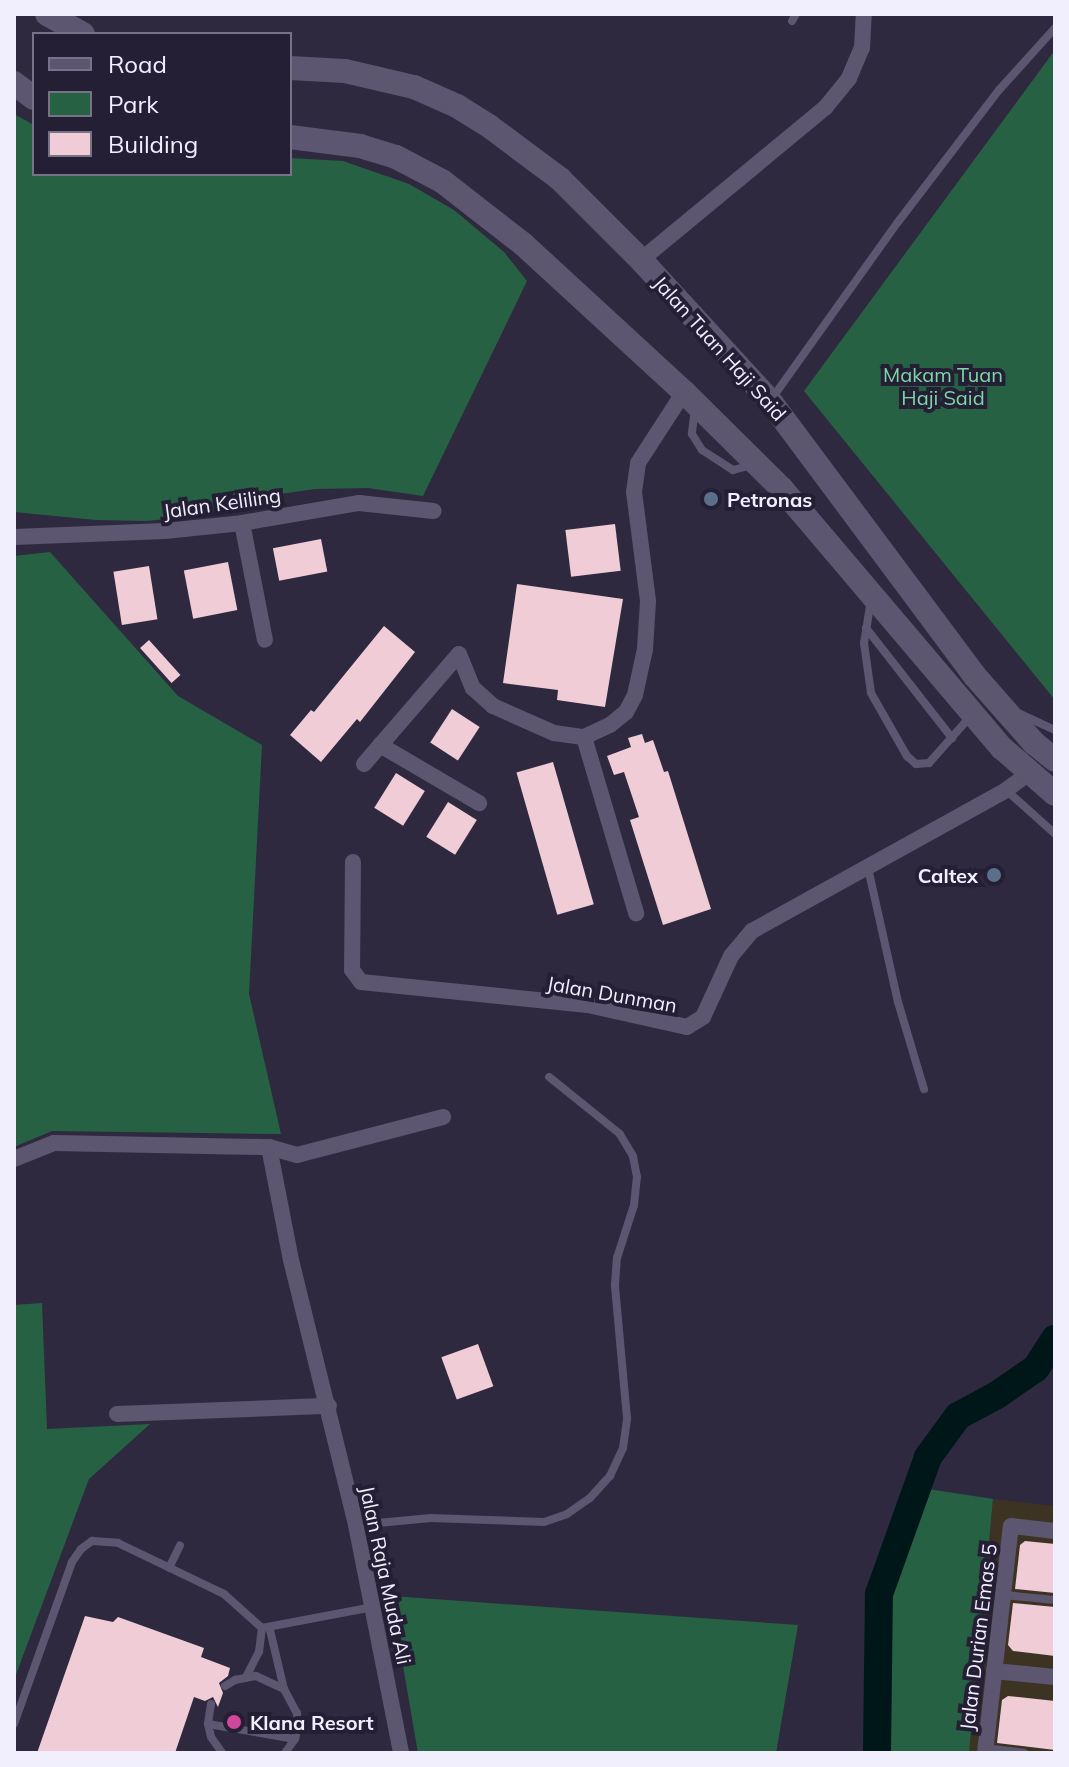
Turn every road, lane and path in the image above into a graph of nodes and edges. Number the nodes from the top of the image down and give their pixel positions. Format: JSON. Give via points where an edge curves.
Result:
{"nodes":[{"id":1,"x":47,"y":14,"type":"edge"},
{"id":2,"x":864,"y":14,"type":"edge"},
{"id":3,"x":1055,"y":28,"type":"edge"},
{"id":4,"x":79,"y":32,"type":"edge"},
{"id":5,"x":292,"y":68,"type":"edge"},
{"id":6,"x":14,"y":83,"type":"edge"},
{"id":7,"x":32,"y":96,"type":"edge"},
{"id":8,"x":292,"y":137,"type":"edge"},
{"id":9,"x":641,"y":260,"type":"junction"},
{"id":10,"x":690,"y":398,"type":"junction"},
{"id":11,"x":770,"y":401,"type":"junction"},
{"id":12,"x":434,"y":511,"type":"dead end"},
{"id":13,"x":242,"y":523,"type":"junction"},
{"id":14,"x":14,"y":537,"type":"edge"},
{"id":15,"x":873,"y":594,"type":"junction"},
{"id":16,"x":865,"y":627,"type":"junction"},
{"id":17,"x":265,"y":640,"type":"dead end"},
{"id":18,"x":997,"y":704,"type":"junction"},
{"id":19,"x":973,"y":714,"type":"junction"},
{"id":20,"x":1055,"y":730,"type":"edge"},
{"id":21,"x":584,"y":737,"type":"junction"},
{"id":22,"x":952,"y":738,"type":"junction"},
{"id":23,"x":380,"y":745,"type":"junction"},
{"id":24,"x":1055,"y":760,"type":"edge"},
{"id":25,"x":364,"y":764,"type":"dead end"},
{"id":26,"x":1028,"y":774,"type":"junction"},
{"id":27,"x":1006,"y":790,"type":"junction"},
{"id":28,"x":1055,"y":794,"type":"edge"},
{"id":29,"x":479,"y":803,"type":"dead end"},
{"id":30,"x":1055,"y":834,"type":"edge"},
{"id":31,"x":353,"y":862,"type":"dead end"},
{"id":32,"x":868,"y":868,"type":"junction"},
{"id":33,"x":636,"y":913,"type":"dead end"},
{"id":34,"x":549,"y":1077,"type":"dead end"},
{"id":35,"x":924,"y":1089,"type":"dead end"},
{"id":36,"x":443,"y":1117,"type":"dead end"},
{"id":37,"x":269,"y":1147,"type":"junction"},
{"id":38,"x":14,"y":1159,"type":"edge"},
{"id":39,"x":329,"y":1406,"type":"junction"},
{"id":40,"x":117,"y":1414,"type":"dead end"},
{"id":41,"x":356,"y":1525,"type":"junction"},
{"id":42,"x":1055,"y":1531,"type":"edge"},
{"id":43,"x":180,"y":1545,"type":"dead end"},
{"id":44,"x":169,"y":1568,"type":"junction"},
{"id":45,"x":1003,"y":1595,"type":"junction"},
{"id":46,"x":1055,"y":1600,"type":"edge"},
{"id":47,"x":374,"y":1607,"type":"junction"},
{"id":48,"x":266,"y":1629,"type":"junction"},
{"id":49,"x":994,"y":1671,"type":"junction"},
{"id":50,"x":246,"y":1677,"type":"junction"},
{"id":51,"x":1055,"y":1677,"type":"edge"},
{"id":52,"x":225,"y":1686,"type":"dead end"},
{"id":53,"x":284,"y":1689,"type":"junction"},
{"id":54,"x":211,"y":1704,"type":"dead end"},
{"id":55,"x":14,"y":1724,"type":"edge"},
{"id":56,"x":208,"y":1724,"type":"junction"},
{"id":57,"x":295,"y":1739,"type":"junction"},
{"id":58,"x":985,"y":1751,"type":"edge"},
{"id":59,"x":222,"y":1753,"type":"edge"},
{"id":60,"x":285,"y":1753,"type":"edge"},
{"id":61,"x":401,"y":1753,"type":"edge"},
{"id":62,"x":1024,"y":1753,"type":"edge"}],
"edges":[{"from":1,"to":4,"type":"main road"},
{"from":2,"to":9,"type":"street","via":[[862,48],[849,78],[825,108]]},
{"from":3,"to":11,"type":"lane","via":[[999,90],[898,222]]},
{"from":5,"to":9,"type":"main road","name":"Jalan Tuan Haji Said","via":[[377,76],[457,106],[560,179]]},
{"from":6,"to":7,"type":"main road"},
{"from":8,"to":10,"type":"main road","via":[[384,153],[442,181],[523,244]]},
{"from":9,"to":11,"type":"main road","name":"Jalan Tuan Haji Said"},
{"from":10,"to":15,"type":"main road"},
{"from":10,"to":21,"type":"street","via":[[638,463],[634,492],[648,601],[635,695],[626,712]]},
{"from":11,"to":18,"type":"main road","name":"Jalan Tuan Haji Said"},
{"from":12,"to":13,"type":"street","name":"Jalan Keliling","via":[[359,503]]},
{"from":13,"to":14,"type":"street","name":"Jalan Keliling"},
{"from":13,"to":17,"type":"street"},
{"from":15,"to":16,"type":"lane"},
{"from":15,"to":19,"type":"main road"},
{"from":16,"to":22,"type":"lane"},
{"from":16,"to":22,"type":"lane","via":[[871,693],[907,756],[923,766]]},
{"from":18,"to":20,"type":"lane"},
{"from":18,"to":24,"type":"main road","name":"Jalan Tuan Haji Said"},
{"from":19,"to":22,"type":"lane"},
{"from":19,"to":26,"type":"main road"},
{"from":21,"to":23,"type":"street","via":[[554,733],[493,706],[473,688],[459,654]]},
{"from":21,"to":33,"type":"street"},
{"from":23,"to":25,"type":"street"},
{"from":23,"to":29,"type":"street"},
{"from":26,"to":27,"type":"street","name":"Jalan Dunman"},
{"from":26,"to":28,"type":"main road"},
{"from":27,"to":30,"type":"lane"},
{"from":27,"to":32,"type":"street","name":"Jalan Dunman"},
{"from":31,"to":32,"type":"street","name":"Jalan Dunman","via":[[352,970],[361,982],[588,1005],[687,1027],[703,1017],[731,956],[752,931]]},
{"from":32,"to":35,"type":"lane"},
{"from":34,"to":41,"type":"lane","via":[[620,1134],[635,1166],[634,1205],[617,1258],[615,1285],[627,1418],[623,1448],[610,1476],[590,1498],[544,1522],[431,1518]]},
{"from":36,"to":37,"type":"street","via":[[297,1155]]},
{"from":37,"to":38,"type":"street","via":[[54,1143]]},
{"from":37,"to":39,"type":"street","name":"Jalan Raja Muda Ali","via":[[291,1260]]},
{"from":39,"to":40,"type":"street"},
{"from":39,"to":41,"type":"street","name":"Jalan Raja Muda Ali"},
{"from":41,"to":47,"type":"street","name":"Jalan Raja Muda Ali"},
{"from":42,"to":45,"type":"street","name":"Jalan Durian Emas 5","via":[[1011,1526]]},
{"from":43,"to":44,"type":"lane"},
{"from":44,"to":48,"type":"lane","via":[[224,1594]]},
{"from":44,"to":55,"type":"lane","via":[[105,1540],[81,1549]]},
{"from":45,"to":46,"type":"lane"},
{"from":45,"to":49,"type":"street","name":"Jalan Durian Emas 5"},
{"from":47,"to":48,"type":"lane"},
{"from":47,"to":61,"type":"street","name":"Jalan Raja Muda Ali"},
{"from":48,"to":50,"type":"lane"},
{"from":48,"to":53,"type":"lane"},
{"from":49,"to":51,"type":"street"},
{"from":49,"to":58,"type":"street","name":"Jalan Durian Emas 5"},
{"from":50,"to":52,"type":"lane"},
{"from":50,"to":53,"type":"lane","via":[[267,1678]]},
{"from":53,"to":57,"type":"lane","via":[[297,1713]]},
{"from":54,"to":56,"type":"lane"},
{"from":56,"to":57,"type":"lane"},
{"from":56,"to":59,"type":"lane"},
{"from":57,"to":60,"type":"lane"},
{"from":58,"to":62,"type":"lane"}]}
